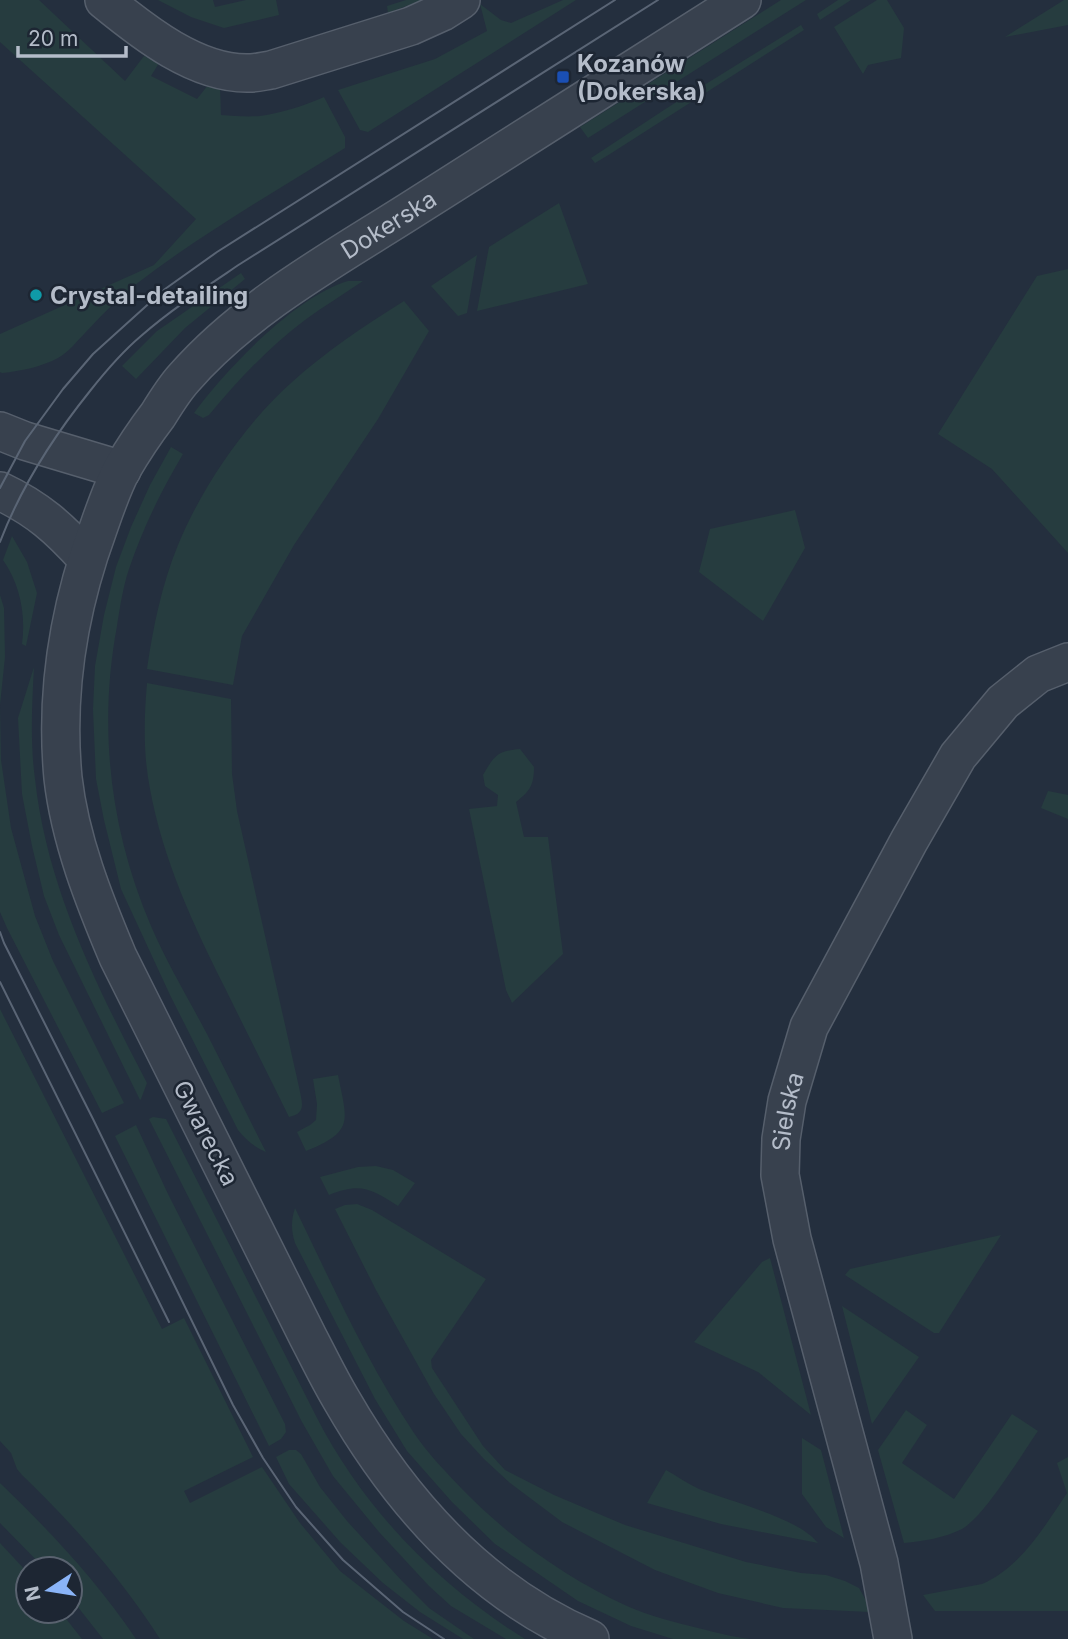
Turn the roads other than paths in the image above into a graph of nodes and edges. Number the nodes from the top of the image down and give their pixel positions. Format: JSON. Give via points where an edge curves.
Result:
{"nodes":[{"id":1,"x":104,"y":0,"type":"edge"},
{"id":2,"x":461,"y":0,"type":"edge"},
{"id":3,"x":742,"y":0,"type":"edge"},
{"id":4,"x":0,"y":431,"type":"edge"},
{"id":5,"x":122,"y":470,"type":"junction"},
{"id":6,"x":0,"y":491,"type":"edge"},
{"id":7,"x":102,"y":518,"type":"joint"},
{"id":8,"x":87,"y":559,"type":"junction"},
{"id":9,"x":1068,"y":662,"type":"edge"},
{"id":10,"x":590,"y":1639,"type":"edge"},
{"id":11,"x":893,"y":1639,"type":"edge"}],
"edges":[{"from":1,"to":2,"type":"street","via":[[185,56],[248,73],[411,26]]},
{"from":3,"to":5,"type":"street","name":"Dokerska","via":[[300,281],[228,332],[183,379]]},
{"from":4,"to":5,"type":"street"},
{"from":5,"to":7,"type":"street","name":"Dokerska"},
{"from":6,"to":8,"type":"street","via":[[59,528]]},
{"from":7,"to":8,"type":"street","name":"Gwarecka"},
{"from":8,"to":10,"type":"street","name":"Gwarecka","via":[[65,665],[61,742],[70,817],[93,900],[118,957],[308,1337],[373,1450],[409,1499],[485,1576],[523,1603]]},
{"from":9,"to":11,"type":"street","name":"Sielska","via":[[1038,674],[1003,702],[958,755],[809,1027],[787,1101],[780,1175],[792,1239],[879,1563]]}]}
